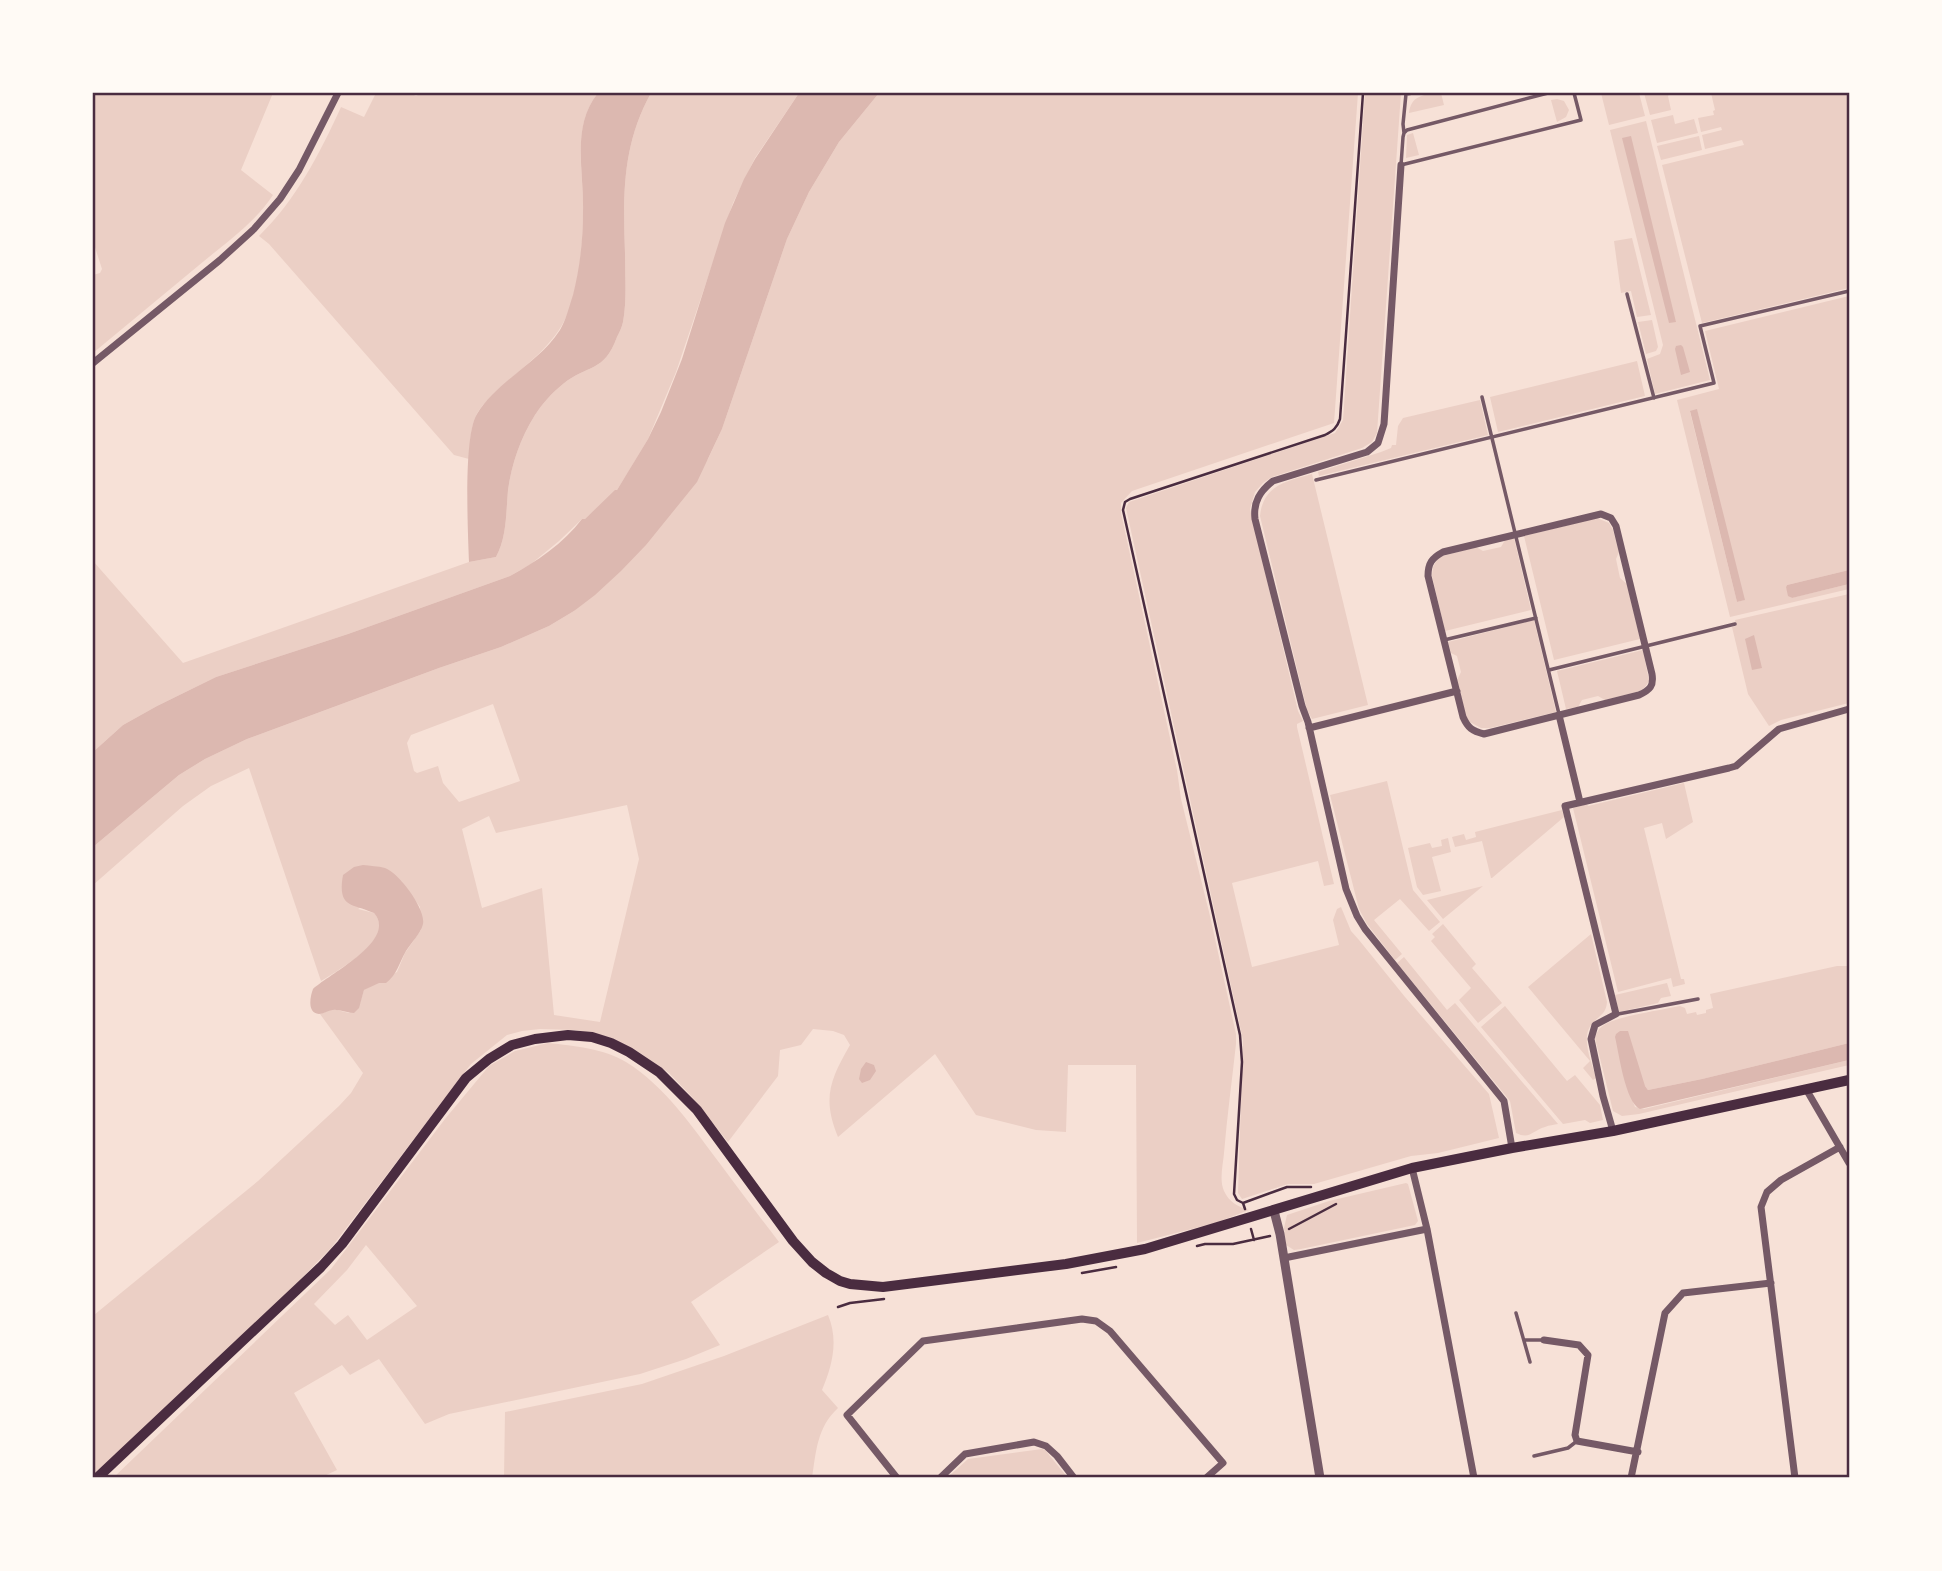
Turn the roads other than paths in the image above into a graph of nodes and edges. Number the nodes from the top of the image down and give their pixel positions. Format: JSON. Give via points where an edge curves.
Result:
{"nodes":[{"id":1,"x":338,"y":93,"type":"edge"},
{"id":2,"x":1413,"y":93,"type":"edge"},
{"id":3,"x":1548,"y":93,"type":"edge"},
{"id":4,"x":1574,"y":93,"type":"edge"},
{"id":5,"x":1404,"y":133,"type":"junction"},
{"id":6,"x":1401,"y":165,"type":"junction"},
{"id":7,"x":1849,"y":291,"type":"edge"},
{"id":8,"x":1628,"y":294,"type":"dead end"},
{"id":9,"x":93,"y":363,"type":"edge"},
{"id":10,"x":1482,"y":397,"type":"dead end"},
{"id":11,"x":1654,"y":397,"type":"junction"},
{"id":12,"x":1492,"y":437,"type":"junction"},
{"id":13,"x":1316,"y":480,"type":"dead end"},
{"id":14,"x":1515,"y":534,"type":"junction"},
{"id":15,"x":1536,"y":618,"type":"junction"},
{"id":16,"x":1735,"y":624,"type":"dead end"},
{"id":17,"x":1444,"y":640,"type":"junction"},
{"id":18,"x":1645,"y":646,"type":"junction"},
{"id":19,"x":1549,"y":670,"type":"junction"},
{"id":20,"x":1457,"y":691,"type":"junction"},
{"id":21,"x":1849,"y":709,"type":"edge"},
{"id":22,"x":1559,"y":715,"type":"junction"},
{"id":23,"x":1309,"y":729,"type":"junction"},
{"id":24,"x":1580,"y":802,"type":"junction"},
{"id":25,"x":1698,"y":999,"type":"dead end"},
{"id":26,"x":1616,"y":1014,"type":"junction"},
{"id":27,"x":1849,"y":1080,"type":"edge"},
{"id":28,"x":1806,"y":1089,"type":"junction"},
{"id":29,"x":1613,"y":1131,"type":"junction"},
{"id":30,"x":1840,"y":1147,"type":"junction"},
{"id":31,"x":1512,"y":1148,"type":"junction"},
{"id":32,"x":1849,"y":1163,"type":"edge"},
{"id":33,"x":1412,"y":1168,"type":"junction"},
{"id":34,"x":1274,"y":1211,"type":"junction"},
{"id":35,"x":1427,"y":1229,"type":"junction"},
{"id":36,"x":1284,"y":1258,"type":"junction"},
{"id":37,"x":1771,"y":1283,"type":"junction"},
{"id":38,"x":1516,"y":1313,"type":"dead end"},
{"id":39,"x":1524,"y":1340,"type":"junction"},
{"id":40,"x":1544,"y":1340,"type":"joint"},
{"id":41,"x":1530,"y":1362,"type":"dead end"},
{"id":42,"x":1577,"y":1441,"type":"junction"},
{"id":43,"x":1638,"y":1452,"type":"junction"},
{"id":44,"x":1534,"y":1456,"type":"dead end"},
{"id":45,"x":97,"y":1478,"type":"edge"},
{"id":46,"x":897,"y":1478,"type":"edge"},
{"id":47,"x":940,"y":1478,"type":"edge"},
{"id":48,"x":1074,"y":1478,"type":"edge"},
{"id":49,"x":1206,"y":1478,"type":"edge"},
{"id":50,"x":1320,"y":1478,"type":"edge"},
{"id":51,"x":1474,"y":1478,"type":"edge"},
{"id":52,"x":1631,"y":1478,"type":"edge"},
{"id":53,"x":1795,"y":1478,"type":"edge"}],
"edges":[{"from":1,"to":9,"type":"street","via":[[299,170],[254,229]]},
{"from":2,"to":5,"type":"lane","via":[[1406,94]]},
{"from":3,"to":5,"type":"lane"},
{"from":4,"to":6,"type":"lane","via":[[1581,120]]},
{"from":5,"to":6,"type":"lane"},
{"from":6,"to":23,"type":"street","via":[[1384,424],[1378,443],[1367,452],[1273,481],[1255,504],[1255,519]]},
{"from":7,"to":11,"type":"lane","via":[[1700,327],[1714,383]]},
{"from":8,"to":11,"type":"lane"},
{"from":10,"to":12,"type":"lane"},
{"from":11,"to":12,"type":"lane"},
{"from":12,"to":13,"type":"lane"},
{"from":12,"to":14,"type":"lane"},
{"from":14,"to":15,"type":"lane"},
{"from":14,"to":17,"type":"street","via":[[1434,556],[1428,576]]},
{"from":14,"to":18,"type":"street","via":[[1592,515],[1611,518]]},
{"from":15,"to":17,"type":"lane"},
{"from":15,"to":19,"type":"lane"},
{"from":16,"to":18,"type":"lane"},
{"from":17,"to":20,"type":"street"},
{"from":18,"to":19,"type":"lane"},
{"from":18,"to":22,"type":"street","via":[[1653,682],[1648,691]]},
{"from":19,"to":22,"type":"lane"},
{"from":20,"to":22,"type":"street","via":[[1463,717],[1475,732],[1484,734]]},
{"from":20,"to":23,"type":"street"},
{"from":21,"to":24,"type":"street","via":[[1779,729],[1736,766]]},
{"from":22,"to":24,"type":"street"},
{"from":23,"to":31,"type":"street","via":[[1346,888],[1357,916],[1504,1101]]},
{"from":24,"to":26,"type":"street","via":[[1565,806]]},
{"from":25,"to":26,"type":"lane"},
{"from":26,"to":29,"type":"street","via":[[1595,1026],[1591,1039]]},
{"from":27,"to":28,"type":"main road"},
{"from":28,"to":29,"type":"main road"},
{"from":28,"to":30,"type":"street"},
{"from":29,"to":31,"type":"main road"},
{"from":30,"to":32,"type":"street"},
{"from":30,"to":37,"type":"street","via":[[1767,1192],[1761,1206]]},
{"from":31,"to":33,"type":"main road"},
{"from":33,"to":34,"type":"main road"},
{"from":33,"to":35,"type":"street"},
{"from":34,"to":36,"type":"street"},
{"from":34,"to":45,"type":"main road","via":[[1145,1249],[1066,1264],[883,1287],[849,1284],[812,1262],[698,1110],[645,1060],[592,1037],[535,1039],[512,1045],[466,1078],[321,1267]]},
{"from":35,"to":36,"type":"street"},
{"from":35,"to":51,"type":"street"},
{"from":36,"to":50,"type":"street"},
{"from":37,"to":43,"type":"street","via":[[1683,1293],[1665,1313]]},
{"from":37,"to":53,"type":"street"},
{"from":38,"to":39,"type":"lane"},
{"from":39,"to":40,"type":"lane"},
{"from":39,"to":41,"type":"lane"},
{"from":40,"to":42,"type":"street","via":[[1579,1345],[1588,1355]]},
{"from":42,"to":43,"type":"street"},
{"from":42,"to":44,"type":"lane","via":[[1568,1448]]},
{"from":43,"to":52,"type":"street"},
{"from":46,"to":49,"type":"street","via":[[846,1415],[922,1341],[1082,1319],[1096,1321],[1110,1331],[1223,1463]]},
{"from":47,"to":48,"type":"street","via":[[965,1454],[1034,1441],[1057,1456]]}]}
